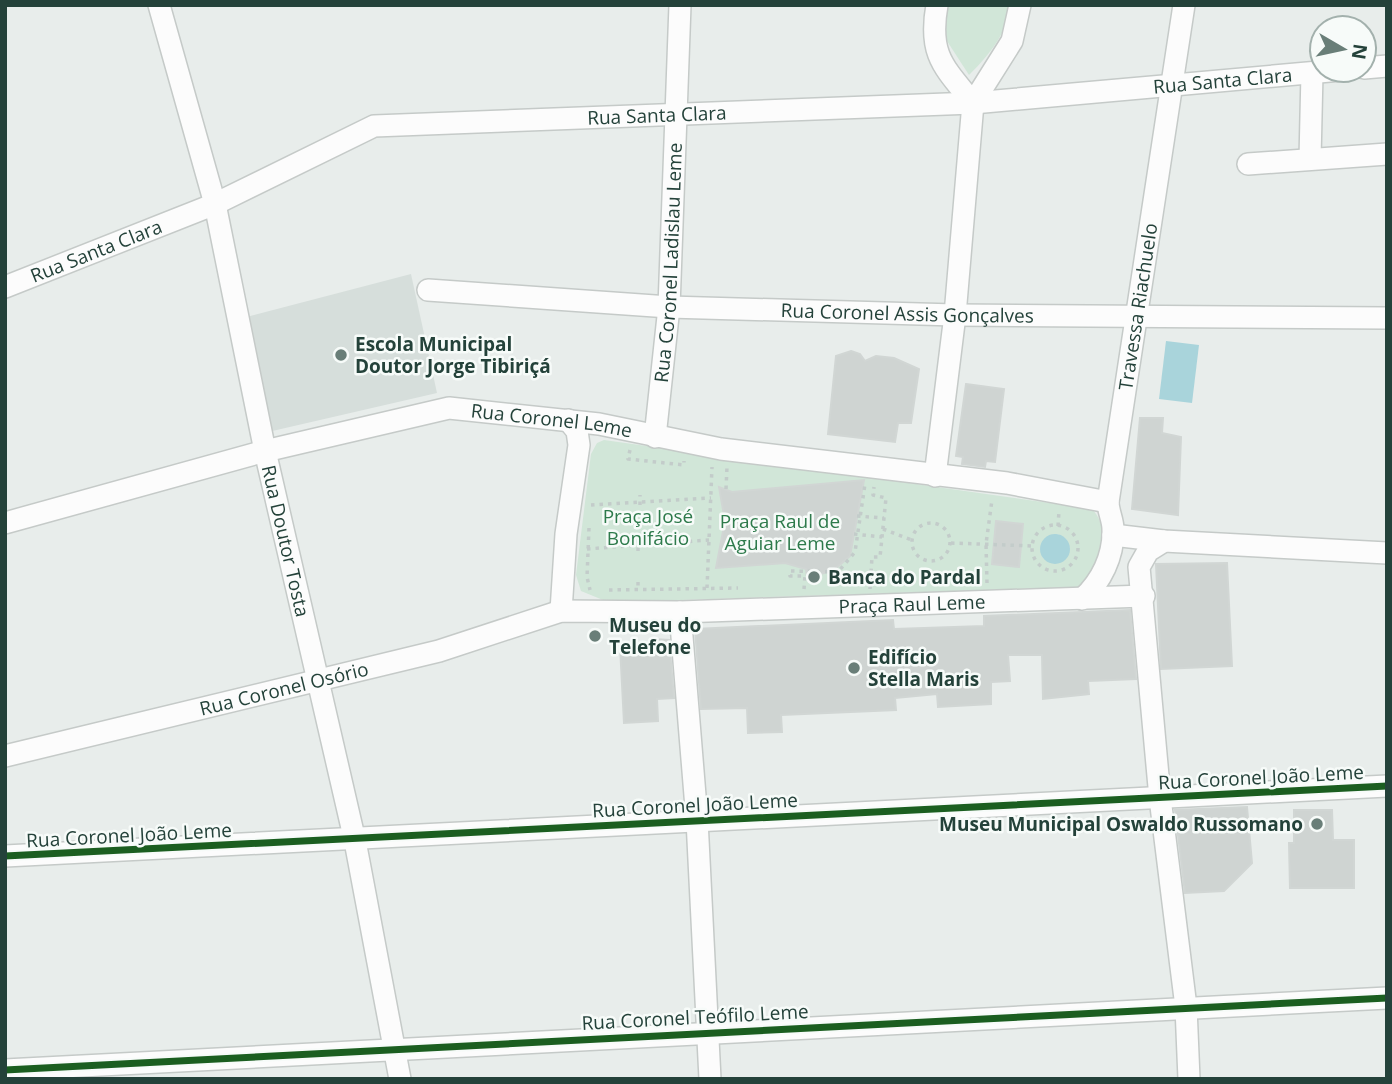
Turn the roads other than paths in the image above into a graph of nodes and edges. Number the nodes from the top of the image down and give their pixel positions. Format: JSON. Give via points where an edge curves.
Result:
{"nodes":[{"id":1,"x":159,"y":5,"type":"edge"},
{"id":2,"x":680,"y":5,"type":"edge"},
{"id":3,"x":937,"y":5,"type":"edge"},
{"id":4,"x":1020,"y":5,"type":"edge"},
{"id":5,"x":1184,"y":5,"type":"edge"},
{"id":6,"x":1308,"y":73,"type":"edge"},
{"id":7,"x":1312,"y":84,"type":"edge"},
{"id":8,"x":1171,"y":87,"type":"junction"},
{"id":9,"x":973,"y":103,"type":"junction"},
{"id":10,"x":677,"y":114,"type":"junction"},
{"id":11,"x":1387,"y":154,"type":"edge"},
{"id":12,"x":1310,"y":159,"type":"junction"},
{"id":13,"x":1248,"y":164,"type":"dead end"},
{"id":14,"x":215,"y":204,"type":"junction"},
{"id":15,"x":5,"y":288,"type":"edge"},
{"id":16,"x":428,"y":290,"type":"dead end"},
{"id":17,"x":670,"y":307,"type":"junction"},
{"id":18,"x":1138,"y":314,"type":"junction"},
{"id":19,"x":955,"y":315,"type":"junction"},
{"id":20,"x":1387,"y":318,"type":"edge"},
{"id":21,"x":568,"y":420,"type":"junction"},
{"id":22,"x":599,"y":424,"type":"junction"},
{"id":23,"x":654,"y":437,"type":"junction"},
{"id":24,"x":579,"y":445,"type":"junction"},
{"id":25,"x":265,"y":451,"type":"junction"},
{"id":26,"x":935,"y":476,"type":"junction"},
{"id":27,"x":1108,"y":502,"type":"junction"},
{"id":28,"x":5,"y":523,"type":"edge"},
{"id":29,"x":1113,"y":534,"type":"junction"},
{"id":30,"x":1164,"y":541,"type":"junction"},
{"id":31,"x":1387,"y":553,"type":"edge"},
{"id":32,"x":1144,"y":596,"type":"junction"},
{"id":33,"x":1082,"y":599,"type":"junction"},
{"id":34,"x":561,"y":611,"type":"junction"},
{"id":35,"x":680,"y":612,"type":"junction"},
{"id":36,"x":318,"y":678,"type":"junction"},
{"id":37,"x":5,"y":756,"type":"edge"},
{"id":38,"x":1387,"y":786,"type":"edge"},
{"id":39,"x":1160,"y":798,"type":"junction"},
{"id":40,"x":697,"y":820,"type":"junction"},
{"id":41,"x":355,"y":841,"type":"junction"},
{"id":42,"x":5,"y":856,"type":"edge"},
{"id":43,"x":1387,"y":998,"type":"edge"},
{"id":44,"x":1186,"y":1007,"type":"junction"},
{"id":45,"x":707,"y":1032,"type":"junction"},
{"id":46,"x":395,"y":1048,"type":"junction"},
{"id":47,"x":5,"y":1070,"type":"edge"},
{"id":48,"x":400,"y":1079,"type":"edge"},
{"id":49,"x":710,"y":1079,"type":"edge"},
{"id":50,"x":1188,"y":1079,"type":"edge"}],
"edges":[{"from":1,"to":14,"type":"street","name":"Rua Doutor Tosta"},
{"from":2,"to":10,"type":"street","name":"Rua Coronel Ladislau Leme"},
{"from":3,"to":9,"type":"street","via":[[933,45]]},
{"from":4,"to":9,"type":"street","via":[[1012,41]]},
{"from":5,"to":8,"type":"street","name":"Travessa Riachuelo"},
{"from":6,"to":8,"type":"street","name":"Rua Santa Clara"},
{"from":7,"to":12,"type":"street"},
{"from":8,"to":9,"type":"street","name":"Rua Santa Clara"},
{"from":8,"to":18,"type":"street","name":"Travessa Riachuelo"},
{"from":9,"to":10,"type":"street","name":"Rua Santa Clara"},
{"from":9,"to":19,"type":"street"},
{"from":10,"to":14,"type":"street","name":"Rua Santa Clara","via":[[374,126]]},
{"from":10,"to":17,"type":"street","name":"Rua Coronel Ladislau Leme"},
{"from":11,"to":12,"type":"street"},
{"from":12,"to":13,"type":"street"},
{"from":14,"to":15,"type":"street","name":"Rua Santa Clara"},
{"from":14,"to":25,"type":"street","name":"Rua Doutor Tosta"},
{"from":16,"to":17,"type":"street","name":"Rua Coronel Assis Gonçalves"},
{"from":17,"to":19,"type":"street","name":"Rua Coronel Assis Gonçalves"},
{"from":17,"to":23,"type":"street","name":"Rua Coronel Ladislau Leme"},
{"from":18,"to":19,"type":"street","name":"Rua Coronel Assis Gonçalves"},
{"from":18,"to":20,"type":"street","name":"Rua Coronel Assis Gonçalves"},
{"from":18,"to":27,"type":"street","name":"Travessa Riachuelo"},
{"from":19,"to":26,"type":"street"},
{"from":21,"to":22,"type":"street","name":"Rua Coronel Leme"},
{"from":21,"to":24,"type":"street","via":[[577,431]]},
{"from":21,"to":25,"type":"street","name":"Rua Coronel Leme","via":[[435,409]]},
{"from":22,"to":23,"type":"street","name":"Rua Coronel Leme"},
{"from":22,"to":24,"type":"street"},
{"from":23,"to":26,"type":"street","name":"Rua Coronel Leme"},
{"from":24,"to":34,"type":"street","via":[[567,522]]},
{"from":25,"to":28,"type":"street","name":"Rua Coronel Leme"},
{"from":25,"to":36,"type":"street","name":"Rua Doutor Tosta"},
{"from":26,"to":27,"type":"street","name":"Rua Coronel Leme","via":[[1007,483]]},
{"from":27,"to":29,"type":"street","name":"Travessa Riachuelo"},
{"from":29,"to":30,"type":"street"},
{"from":29,"to":33,"type":"street","name":"Travessa Riachuelo","via":[[1104,572]]},
{"from":30,"to":31,"type":"street"},
{"from":30,"to":32,"type":"street","via":[[1141,561]]},
{"from":32,"to":33,"type":"street","name":"Praça Raul Leme"},
{"from":32,"to":39,"type":"street"},
{"from":33,"to":35,"type":"street","name":"Praça Raul Leme"},
{"from":34,"to":35,"type":"street"},
{"from":34,"to":36,"type":"street","name":"Rua Coronel Osório","via":[[439,651]]},
{"from":35,"to":40,"type":"street"},
{"from":36,"to":37,"type":"street","name":"Rua Coronel Osório"},
{"from":36,"to":41,"type":"street","name":"Rua Doutor Tosta"},
{"from":38,"to":39,"type":"street","name":"Rua Coronel João Leme"},
{"from":39,"to":40,"type":"street","name":"Rua Coronel João Leme"},
{"from":39,"to":44,"type":"street"},
{"from":40,"to":41,"type":"street","name":"Rua Coronel João Leme"},
{"from":40,"to":45,"type":"street"},
{"from":41,"to":42,"type":"street","name":"Rua Coronel João Leme"},
{"from":41,"to":46,"type":"street","name":"Rua Doutor Tosta"},
{"from":43,"to":44,"type":"street","name":"Rua Coronel Teófilo Leme"},
{"from":44,"to":45,"type":"street","name":"Rua Coronel Teófilo Leme"},
{"from":44,"to":50,"type":"street"},
{"from":45,"to":46,"type":"street","name":"Rua Coronel Teófilo Leme"},
{"from":45,"to":49,"type":"street"},
{"from":46,"to":47,"type":"street","name":"Rua Coronel Teófilo Leme"},
{"from":46,"to":48,"type":"street","name":"Rua Doutor Tosta"}]}
